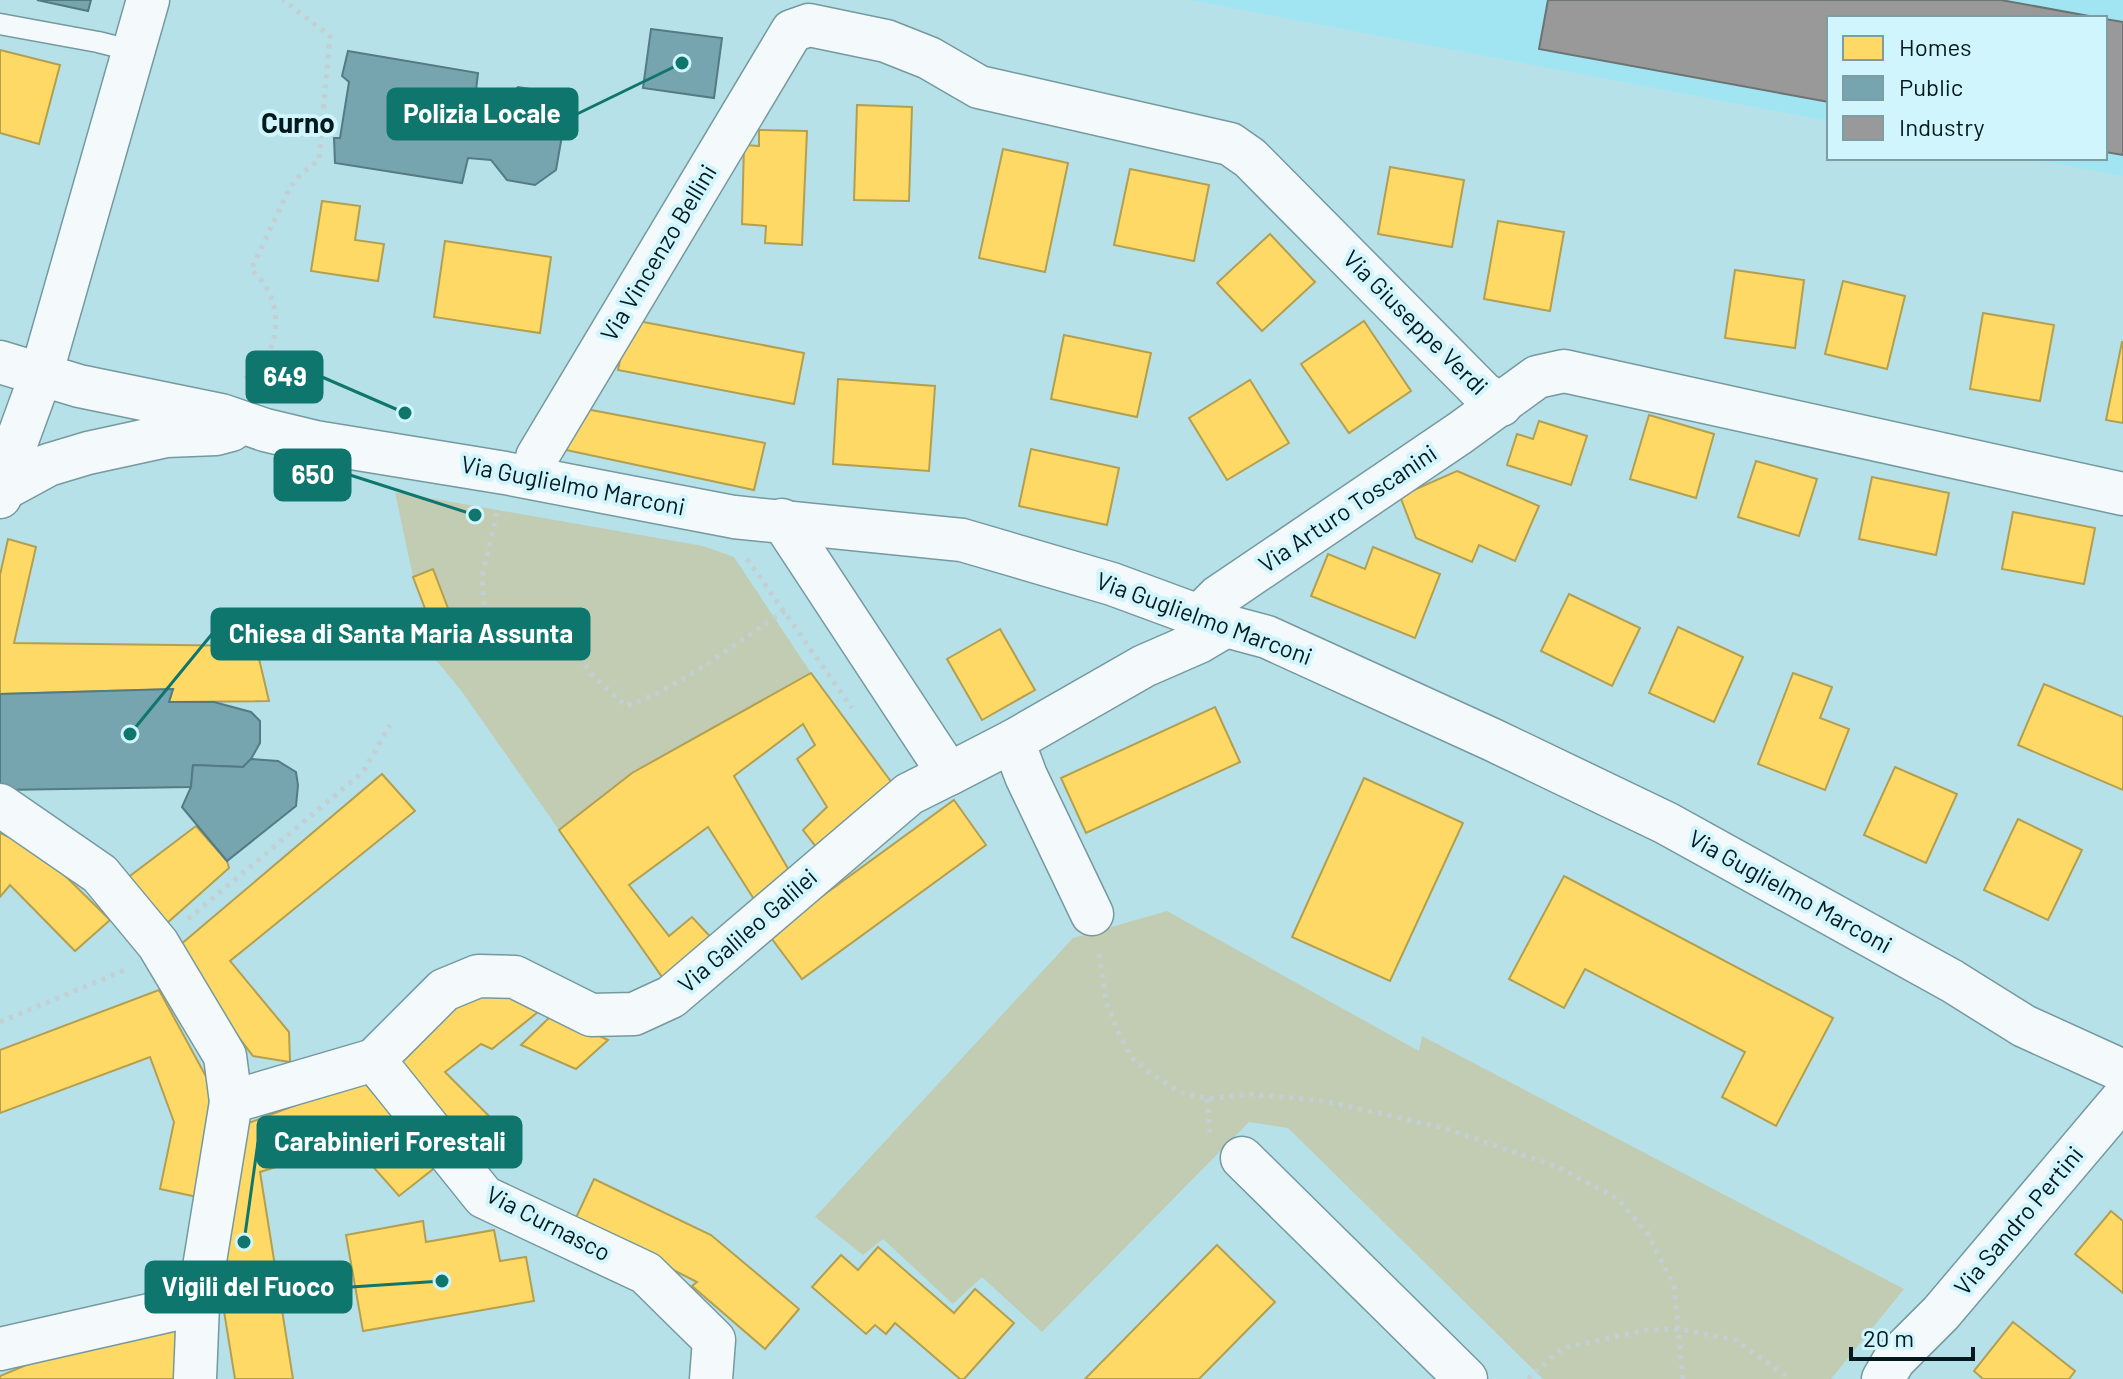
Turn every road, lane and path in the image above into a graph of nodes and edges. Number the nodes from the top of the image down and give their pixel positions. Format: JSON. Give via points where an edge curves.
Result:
{"nodes":[{"id":1,"x":148,"y":0,"type":"edge"},
{"id":2,"x":283,"y":0,"type":"edge"},
{"id":3,"x":0,"y":24,"type":"edge"},
{"id":4,"x":792,"y":31,"type":"joint"},
{"id":5,"x":134,"y":51,"type":"junction"},
{"id":6,"x":0,"y":362,"type":"edge"},
{"id":7,"x":41,"y":375,"type":"junction"},
{"id":8,"x":244,"y":405,"type":"junction"},
{"id":9,"x":1501,"y":405,"type":"junction"},
{"id":10,"x":535,"y":478,"type":"junction"},
{"id":11,"x":1,"y":494,"type":"edge"},
{"id":12,"x":2123,"y":494,"type":"edge"},
{"id":13,"x":501,"y":501,"type":"dead end"},
{"id":14,"x":782,"y":520,"type":"junction"},
{"id":15,"x":739,"y":547,"type":"dead end"},
{"id":16,"x":785,"y":611,"type":"junction"},
{"id":17,"x":1212,"y":621,"type":"junction"},
{"id":18,"x":858,"y":718,"type":"dead end"},
{"id":19,"x":390,"y":725,"type":"dead end"},
{"id":20,"x":1013,"y":741,"type":"junction"},
{"id":21,"x":949,"y":774,"type":"junction"},
{"id":22,"x":0,"y":805,"type":"edge"},
{"id":23,"x":1092,"y":914,"type":"joint"},
{"id":24,"x":158,"y":944,"type":"junction"},
{"id":25,"x":0,"y":1022,"type":"edge"},
{"id":26,"x":374,"y":1060,"type":"junction"},
{"id":27,"x":2123,"y":1071,"type":"edge"},
{"id":28,"x":2123,"y":1098,"type":"edge"},
{"id":29,"x":231,"y":1102,"type":"junction"},
{"id":30,"x":1242,"y":1158,"type":"dead end"},
{"id":31,"x":198,"y":1304,"type":"junction"},
{"id":32,"x":1679,"y":1329,"type":"junction"},
{"id":33,"x":0,"y":1349,"type":"edge"},
{"id":34,"x":195,"y":1379,"type":"edge"},
{"id":35,"x":711,"y":1379,"type":"edge"},
{"id":36,"x":1466,"y":1379,"type":"edge"},
{"id":37,"x":1528,"y":1379,"type":"edge"},
{"id":38,"x":1683,"y":1379,"type":"edge"},
{"id":39,"x":1790,"y":1379,"type":"edge"},
{"id":40,"x":1883,"y":1379,"type":"edge"}],
"edges":[{"from":1,"to":5,"type":"street"},
{"from":2,"to":8,"type":"path","via":[[330,36],[319,160],[290,187],[251,270],[273,299],[274,341]]},
{"from":3,"to":5,"type":"lane"},
{"from":4,"to":9,"type":"street","name":"Via Giuseppe Verdi","via":[[809,25],[886,41],[979,87],[1230,144]]},
{"from":4,"to":10,"type":"street","name":"Via Vincenzo Bellini","via":[[537,457]]},
{"from":5,"to":7,"type":"street"},
{"from":6,"to":7,"type":"street","name":"Via Guglielmo Marconi"},
{"from":7,"to":8,"type":"street","name":"Via Guglielmo Marconi","via":[[221,415]]},
{"from":7,"to":11,"type":"street"},
{"from":8,"to":10,"type":"street","name":"Via Guglielmo Marconi","via":[[315,442]]},
{"from":8,"to":11,"type":"street","name":"Via Guglielmo Marconi","via":[[216,434],[166,436],[88,453],[48,465]]},
{"from":9,"to":12,"type":"street","name":"Via Giuseppe Verdi","via":[[1537,377],[1564,371]]},
{"from":9,"to":17,"type":"street","name":"Via Arturo Toscanini","via":[[1218,597]]},
{"from":10,"to":14,"type":"street","name":"Via Guglielmo Marconi","via":[[734,517]]},
{"from":13,"to":16,"type":"path","via":[[482,577],[485,612],[504,631],[545,637],[574,649],[592,675],[626,706],[698,669]]},
{"from":14,"to":17,"type":"street","name":"Via Guglielmo Marconi","via":[[962,540],[1112,584]]},
{"from":14,"to":21,"type":"street"},
{"from":15,"to":16,"type":"path"},
{"from":16,"to":18,"type":"path"},
{"from":17,"to":20,"type":"street","name":"Via Arturo Toscanini","via":[[1199,642],[1144,666]]},
{"from":17,"to":27,"type":"street","name":"Via Guglielmo Marconi","via":[[1267,637],[1666,823],[2024,1026]]},
{"from":19,"to":24,"type":"path","via":[[363,772]]},
{"from":20,"to":21,"type":"street","name":"Via Galileo Galilei"},
{"from":20,"to":23,"type":"street"},
{"from":21,"to":26,"type":"street","name":"Via Galileo Galilei","via":[[909,794],[671,997],[634,1014],[591,1015],[515,977],[478,976],[444,990]]},
{"from":22,"to":24,"type":"street","via":[[100,874]]},
{"from":23,"to":32,"type":"path","via":[[1106,1001],[1131,1057],[1151,1074],[1180,1092],[1207,1099],[1250,1094],[1324,1101],[1444,1128],[1558,1167],[1618,1199],[1648,1234],[1674,1286]]},
{"from":24,"to":25,"type":"path","via":[[140,964]]},
{"from":24,"to":29,"type":"street","via":[[225,1056]]},
{"from":26,"to":29,"type":"street","name":"Via Galileo Galilei"},
{"from":26,"to":35,"type":"street","name":"Via Curnasco","via":[[484,1197],[646,1273],[714,1340]]},
{"from":28,"to":40,"type":"street","name":"Via Sandro Pertini"},
{"from":29,"to":31,"type":"street"},
{"from":30,"to":36,"type":"street"},
{"from":31,"to":33,"type":"street"},
{"from":31,"to":34,"type":"street"},
{"from":32,"to":37,"type":"path","via":[[1647,1330],[1563,1348]]},
{"from":32,"to":38,"type":"path"},
{"from":32,"to":39,"type":"path","via":[[1735,1340]]}]}
